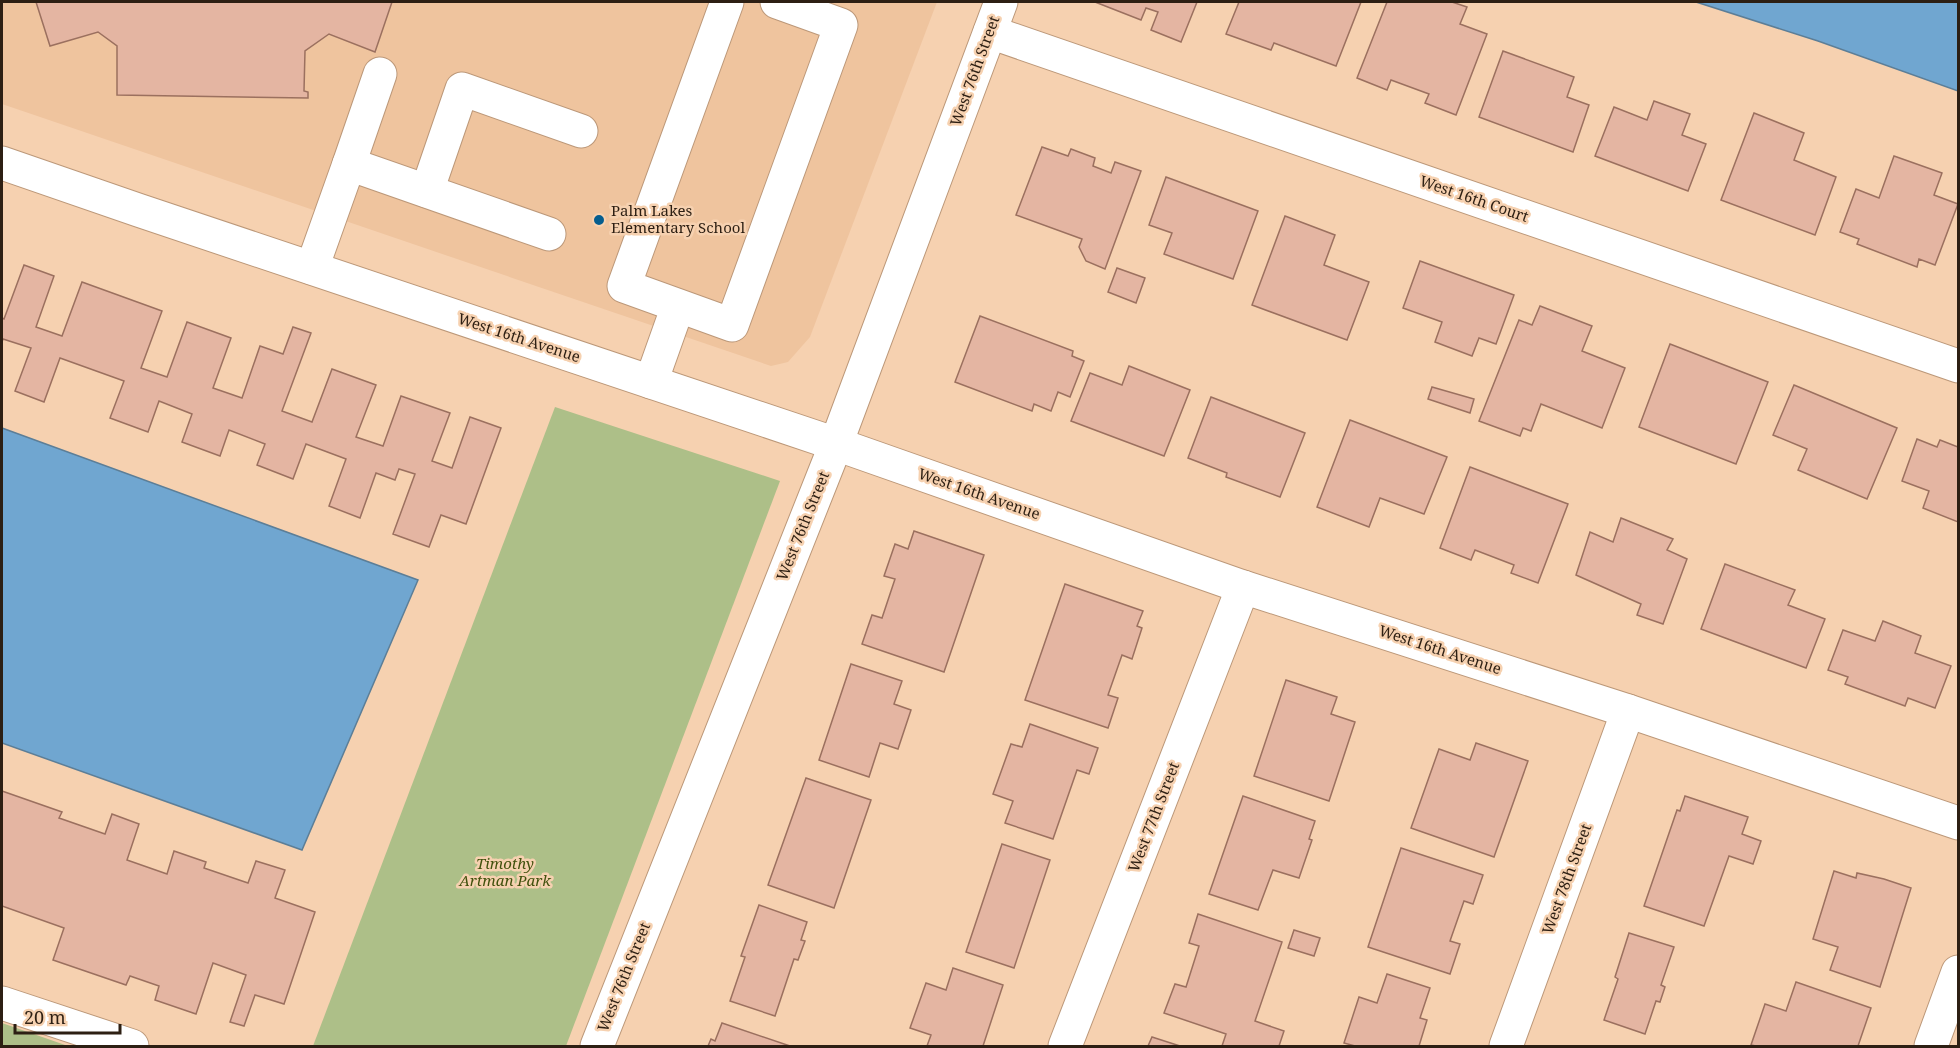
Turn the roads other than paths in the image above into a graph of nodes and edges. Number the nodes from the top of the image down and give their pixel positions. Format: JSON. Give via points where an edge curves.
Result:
{"nodes":[{"id":1,"x":727,"y":2,"type":"edge"},
{"id":2,"x":777,"y":2,"type":"edge"},
{"id":3,"x":1001,"y":2,"type":"edge"},
{"id":4,"x":990,"y":32,"type":"junction"},
{"id":5,"x":380,"y":74,"type":"dead end"},
{"id":6,"x":581,"y":130,"type":"dead end"},
{"id":7,"x":2,"y":163,"type":"edge"},
{"id":8,"x":349,"y":164,"type":"junction"},
{"id":9,"x":427,"y":191,"type":"junction"},
{"id":10,"x":549,"y":234,"type":"dead end"},
{"id":11,"x":312,"y":268,"type":"junction"},
{"id":12,"x":678,"y":306,"type":"junction"},
{"id":13,"x":1959,"y":366,"type":"edge"},
{"id":14,"x":651,"y":382,"type":"junction"},
{"id":15,"x":836,"y":444,"type":"junction"},
{"id":16,"x":1243,"y":587,"type":"junction"},
{"id":17,"x":1628,"y":711,"type":"junction"},
{"id":18,"x":1959,"y":823,"type":"edge"},
{"id":19,"x":1959,"y":972,"type":"edge"},
{"id":20,"x":2,"y":1003,"type":"edge"},
{"id":21,"x":132,"y":1047,"type":"edge"},
{"id":22,"x":597,"y":1047,"type":"edge"},
{"id":23,"x":1065,"y":1047,"type":"edge"},
{"id":24,"x":1506,"y":1047,"type":"edge"},
{"id":25,"x":1931,"y":1047,"type":"edge"}],
"edges":[{"from":1,"to":12,"type":"street","via":[[624,286]]},
{"from":2,"to":12,"type":"street","via":[[841,25],[732,325]]},
{"from":3,"to":4,"type":"street","name":"West 76th Street"},
{"from":4,"to":13,"type":"street","name":"West 16th Court"},
{"from":4,"to":15,"type":"street","name":"West 76th Street"},
{"from":5,"to":8,"type":"street"},
{"from":6,"to":9,"type":"street","via":[[462,89]]},
{"from":7,"to":11,"type":"street","name":"West 16th Avenue"},
{"from":8,"to":9,"type":"street"},
{"from":8,"to":11,"type":"street"},
{"from":9,"to":10,"type":"street"},
{"from":11,"to":14,"type":"street","name":"West 16th Avenue"},
{"from":12,"to":14,"type":"street"},
{"from":14,"to":15,"type":"street","name":"West 16th Avenue"},
{"from":15,"to":16,"type":"street","name":"West 16th Avenue"},
{"from":15,"to":22,"type":"street","name":"West 76th Street"},
{"from":16,"to":17,"type":"street","name":"West 16th Avenue"},
{"from":16,"to":23,"type":"street","name":"West 77th Street"},
{"from":17,"to":18,"type":"street","name":"West 16th Avenue"},
{"from":17,"to":24,"type":"street","name":"West 78th Street"},
{"from":19,"to":25,"type":"street"},
{"from":20,"to":21,"type":"street"}]}
